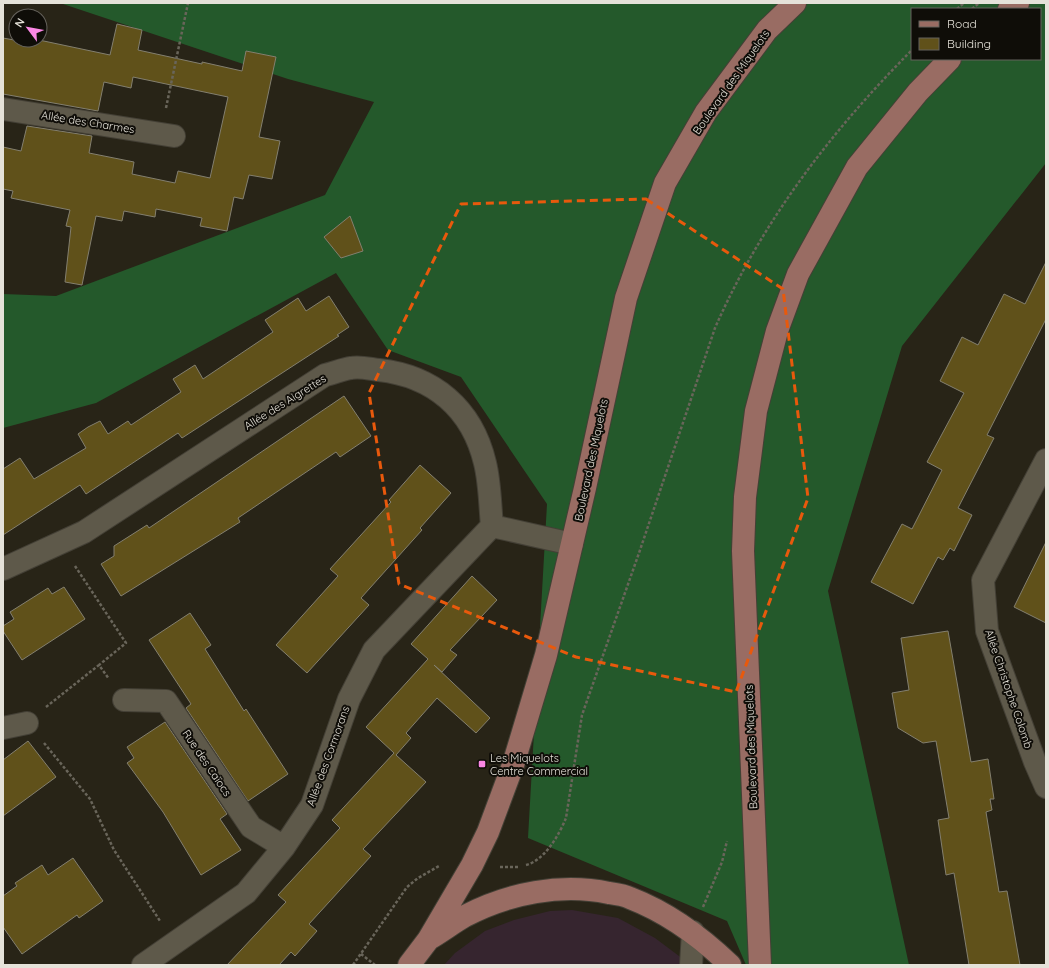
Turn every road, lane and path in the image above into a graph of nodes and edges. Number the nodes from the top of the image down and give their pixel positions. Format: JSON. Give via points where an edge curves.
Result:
{"nodes":[{"id":1,"x":188,"y":3,"type":"edge"},
{"id":2,"x":795,"y":3,"type":"edge"},
{"id":3,"x":911,"y":51,"type":"edge"},
{"id":4,"x":949,"y":60,"type":"edge"},
{"id":5,"x":3,"y":109,"type":"edge"},
{"id":6,"x":166,"y":135,"type":"joint"},
{"id":7,"x":1046,"y":460,"type":"edge"},
{"id":8,"x":492,"y":526,"type":"junction"},
{"id":9,"x":61,"y":544,"type":"junction"},
{"id":10,"x":572,"y":544,"type":"junction"},
{"id":11,"x":3,"y":568,"type":"edge"},
{"id":12,"x":99,"y":665,"type":"junction"},
{"id":13,"x":124,"y":700,"type":"joint"},
{"id":14,"x":27,"y":723,"type":"junction"},
{"id":15,"x":3,"y":728,"type":"edge"},
{"id":16,"x":1046,"y":787,"type":"edge"},
{"id":17,"x":284,"y":847,"type":"junction"},
{"id":18,"x":472,"y":865,"type":"junction"},
{"id":19,"x":693,"y":932,"type":"junction"},
{"id":20,"x":428,"y":940,"type":"junction"},
{"id":21,"x":174,"y":943,"type":"junction"},
{"id":22,"x":361,"y":954,"type":"junction"},
{"id":23,"x":143,"y":965,"type":"edge"},
{"id":24,"x":353,"y":965,"type":"edge"},
{"id":25,"x":376,"y":965,"type":"edge"},
{"id":26,"x":409,"y":965,"type":"edge"},
{"id":27,"x":691,"y":965,"type":"edge"},
{"id":28,"x":730,"y":965,"type":"edge"},
{"id":29,"x":760,"y":965,"type":"edge"}],
"edges":[{"from":1,"to":6,"type":"path"},
{"from":2,"to":10,"type":"main road","name":"Boulevard des Miquelots","via":[[767,30],[711,106],[665,183],[626,298]]},
{"from":3,"to":18,"type":"path","via":[[852,113],[761,237],[715,328],[640,553],[582,715],[569,803],[561,832],[542,855],[528,865],[512,868]]},
{"from":4,"to":29,"type":"main road","name":"Boulevard des Miquelots","via":[[918,92],[853,174],[798,274],[777,331],[756,411],[744,497],[743,551]]},
{"from":5,"to":6,"type":"street","name":"Allée des Charmes"},
{"from":7,"to":16,"type":"street","name":"Allée Christophe Colomb","via":[[983,580],[987,631]]},
{"from":8,"to":9,"type":"street","name":"Allée des Aigrettes","via":[[485,462],[471,426],[458,408],[438,390],[418,379],[386,371],[353,367],[325,375],[84,532]]},
{"from":8,"to":10,"type":"street"},
{"from":8,"to":17,"type":"street","name":"Allée des Cormorans","via":[[374,650],[349,699],[312,805]]},
{"from":9,"to":11,"type":"street","name":"Allée des Aigrettes"},
{"from":9,"to":12,"type":"path","via":[[126,643]]},
{"from":10,"to":18,"type":"main road","name":"Boulevard des Miquelots","via":[[546,655],[513,765],[488,832]]},
{"from":12,"to":13,"type":"path"},
{"from":12,"to":14,"type":"path"},
{"from":13,"to":17,"type":"street","name":"Rue des Caïocs","via":[[166,701],[251,827]]},
{"from":14,"to":15,"type":"street"},
{"from":14,"to":21,"type":"path","via":[[90,799],[114,850]]},
{"from":17,"to":21,"type":"street","name":"Allée des Cormorans","via":[[246,893]]},
{"from":18,"to":20,"type":"main road","name":"Boulevard des Miquelots"},
{"from":18,"to":22,"type":"path","via":[[442,865],[418,878],[403,891]]},
{"from":19,"to":20,"type":"main road","name":"Boulevard des Miquelots","via":[[629,897],[587,889],[541,890],[466,916]]},
{"from":19,"to":27,"type":"street"},
{"from":19,"to":28,"type":"main road","name":"Boulevard des Miquelots"},
{"from":20,"to":26,"type":"main road","name":"Boulevard des Miquelots"},
{"from":21,"to":23,"type":"street","name":"Allée des Cormorans"},
{"from":22,"to":24,"type":"path"},
{"from":22,"to":25,"type":"path"}]}
